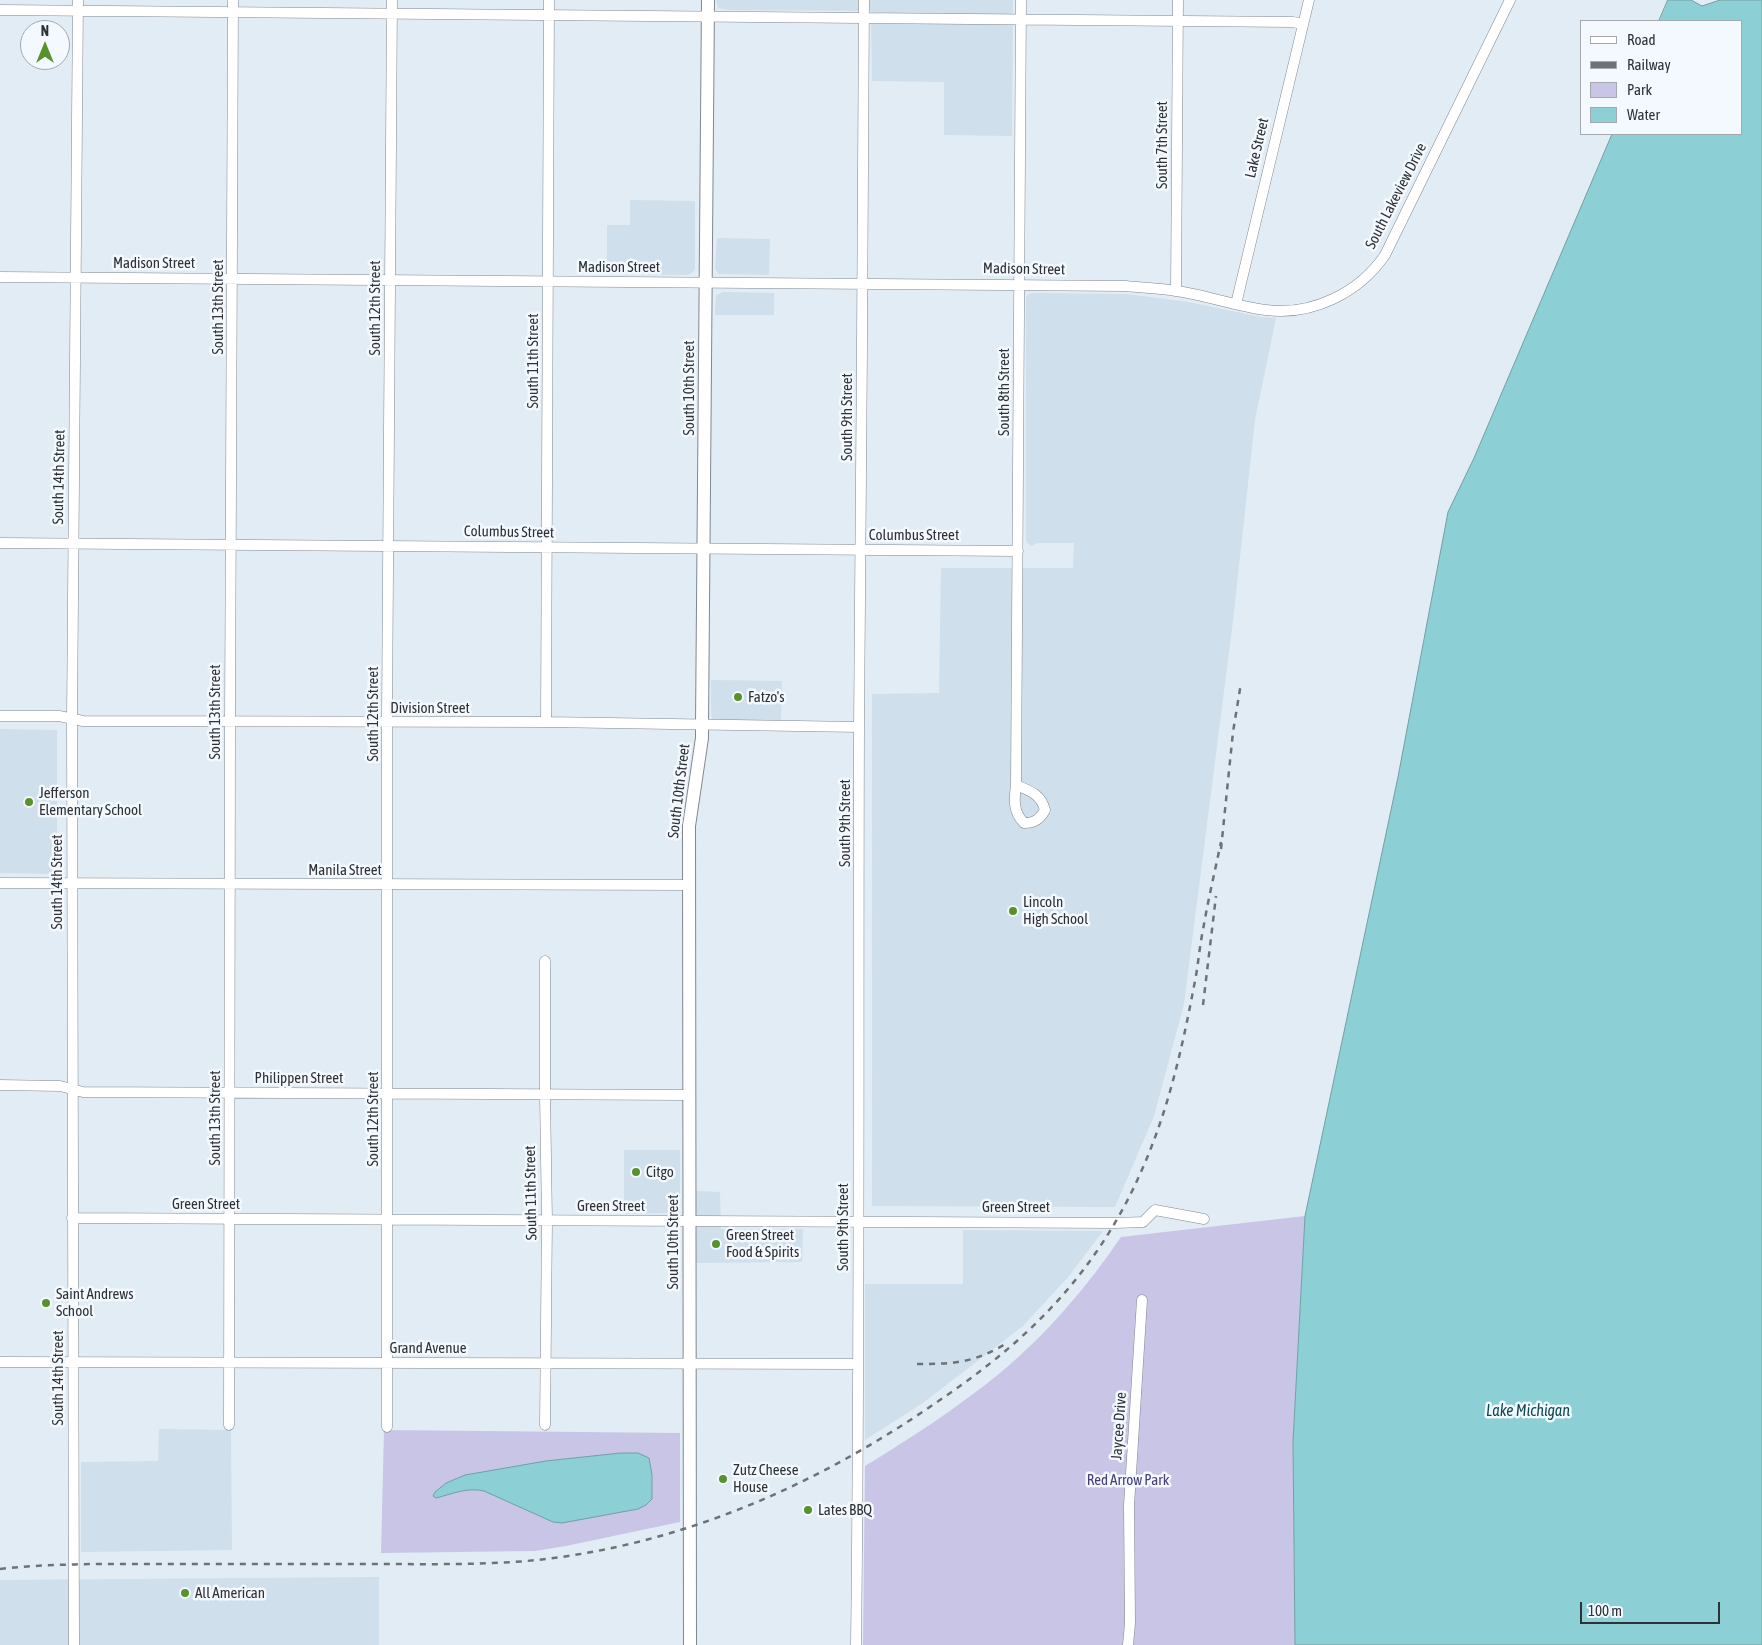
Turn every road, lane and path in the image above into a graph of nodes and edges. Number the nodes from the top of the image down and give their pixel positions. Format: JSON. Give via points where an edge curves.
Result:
{"nodes":[{"id":1,"x":78,"y":0,"type":"edge"},
{"id":2,"x":234,"y":0,"type":"edge"},
{"id":3,"x":392,"y":0,"type":"edge"},
{"id":4,"x":549,"y":0,"type":"edge"},
{"id":5,"x":708,"y":0,"type":"edge"},
{"id":6,"x":864,"y":0,"type":"edge"},
{"id":7,"x":1021,"y":0,"type":"edge"},
{"id":8,"x":1178,"y":0,"type":"edge"},
{"id":9,"x":1309,"y":0,"type":"edge"},
{"id":10,"x":1510,"y":0,"type":"edge"},
{"id":11,"x":0,"y":10,"type":"edge"},
{"id":12,"x":77,"y":11,"type":"junction"},
{"id":13,"x":233,"y":12,"type":"junction"},
{"id":14,"x":392,"y":14,"type":"junction"},
{"id":15,"x":549,"y":16,"type":"junction"},
{"id":16,"x":708,"y":17,"type":"junction"},
{"id":17,"x":864,"y":17,"type":"junction"},
{"id":18,"x":1021,"y":18,"type":"junction"},
{"id":19,"x":1177,"y":21,"type":"junction"},
{"id":20,"x":1302,"y":24,"type":"junction"},
{"id":21,"x":0,"y":278,"type":"edge"},
{"id":22,"x":76,"y":278,"type":"junction"},
{"id":23,"x":233,"y":278,"type":"junction"},
{"id":24,"x":391,"y":280,"type":"junction"},
{"id":25,"x":548,"y":281,"type":"junction"},
{"id":26,"x":706,"y":283,"type":"junction"},
{"id":27,"x":863,"y":284,"type":"junction"},
{"id":28,"x":1020,"y":284,"type":"junction"},
{"id":29,"x":1176,"y":291,"type":"junction"},
{"id":30,"x":1236,"y":304,"type":"junction"},
{"id":31,"x":0,"y":543,"type":"edge"},
{"id":32,"x":73,"y":543,"type":"junction"},
{"id":33,"x":231,"y":544,"type":"junction"},
{"id":34,"x":388,"y":546,"type":"junction"},
{"id":35,"x":547,"y":548,"type":"junction"},
{"id":36,"x":704,"y":548,"type":"junction"},
{"id":37,"x":861,"y":549,"type":"junction"},
{"id":38,"x":1018,"y":551,"type":"junction"},
{"id":39,"x":0,"y":716,"type":"edge"},
{"id":40,"x":72,"y":719,"type":"junction"},
{"id":41,"x":230,"y":722,"type":"junction"},
{"id":42,"x":546,"y":722,"type":"junction"},
{"id":43,"x":388,"y":723,"type":"junction"},
{"id":44,"x":702,"y":725,"type":"junction"},
{"id":45,"x":860,"y":727,"type":"junction"},
{"id":46,"x":1016,"y":784,"type":"dead end"},
{"id":47,"x":72,"y":883,"type":"junction"},
{"id":48,"x":0,"y":884,"type":"edge"},
{"id":49,"x":230,"y":884,"type":"junction"},
{"id":50,"x":387,"y":885,"type":"junction"},
{"id":51,"x":689,"y":885,"type":"junction"},
{"id":52,"x":545,"y":961,"type":"dead end"},
{"id":53,"x":0,"y":1085,"type":"edge"},
{"id":54,"x":72,"y":1089,"type":"junction"},
{"id":55,"x":230,"y":1093,"type":"junction"},
{"id":56,"x":388,"y":1093,"type":"junction"},
{"id":57,"x":545,"y":1094,"type":"junction"},
{"id":58,"x":689,"y":1095,"type":"junction"},
{"id":59,"x":72,"y":1218,"type":"junction"},
{"id":60,"x":230,"y":1219,"type":"junction"},
{"id":61,"x":387,"y":1219,"type":"junction"},
{"id":62,"x":1204,"y":1219,"type":"dead end"},
{"id":63,"x":547,"y":1220,"type":"junction"},
{"id":64,"x":689,"y":1221,"type":"junction"},
{"id":65,"x":858,"y":1221,"type":"junction"},
{"id":66,"x":1142,"y":1300,"type":"dead end"},
{"id":67,"x":72,"y":1361,"type":"junction"},
{"id":68,"x":0,"y":1362,"type":"edge"},
{"id":69,"x":229,"y":1362,"type":"junction"},
{"id":70,"x":388,"y":1363,"type":"junction"},
{"id":71,"x":545,"y":1363,"type":"junction"},
{"id":72,"x":690,"y":1363,"type":"junction"},
{"id":73,"x":857,"y":1364,"type":"junction"},
{"id":74,"x":229,"y":1425,"type":"dead end"},
{"id":75,"x":545,"y":1425,"type":"dead end"},
{"id":76,"x":388,"y":1427,"type":"dead end"},
{"id":77,"x":74,"y":1645,"type":"edge"},
{"id":78,"x":690,"y":1645,"type":"edge"},
{"id":79,"x":856,"y":1645,"type":"edge"},
{"id":80,"x":1128,"y":1645,"type":"edge"}],
"edges":[{"from":1,"to":12,"type":"street","name":"South 14th Street"},
{"from":2,"to":13,"type":"street","name":"South 13th Street"},
{"from":3,"to":14,"type":"street","name":"South 12th Street"},
{"from":4,"to":15,"type":"street","name":"South 11th Street"},
{"from":5,"to":16,"type":"street","name":"South 10th Street"},
{"from":6,"to":17,"type":"street","name":"South 9th Street"},
{"from":7,"to":18,"type":"street","name":"South 8th Street"},
{"from":8,"to":19,"type":"street","name":"South 7th Street"},
{"from":9,"to":20,"type":"street","name":"Lake Street"},
{"from":10,"to":30,"type":"street","name":"South Lakeview Drive","via":[[1392,243],[1377,266],[1349,291],[1317,305],[1272,311]]},
{"from":11,"to":12,"type":"street"},
{"from":12,"to":13,"type":"street"},
{"from":12,"to":22,"type":"street","name":"South 14th Street"},
{"from":13,"to":14,"type":"street"},
{"from":13,"to":23,"type":"street","name":"South 13th Street"},
{"from":14,"to":15,"type":"street"},
{"from":14,"to":24,"type":"street","name":"South 12th Street"},
{"from":15,"to":16,"type":"street"},
{"from":15,"to":25,"type":"street","name":"South 11th Street"},
{"from":16,"to":17,"type":"street"},
{"from":16,"to":26,"type":"street","name":"South 10th Street"},
{"from":17,"to":18,"type":"street"},
{"from":17,"to":27,"type":"street","name":"South 9th Street"},
{"from":18,"to":19,"type":"street"},
{"from":18,"to":28,"type":"street","name":"South 8th Street"},
{"from":19,"to":20,"type":"street"},
{"from":19,"to":29,"type":"street","name":"South 7th Street"},
{"from":20,"to":30,"type":"street","name":"Lake Street"},
{"from":21,"to":22,"type":"street","name":"Madison Street"},
{"from":22,"to":23,"type":"street","name":"Madison Street"},
{"from":22,"to":32,"type":"street","name":"South 14th Street"},
{"from":23,"to":24,"type":"street","name":"Madison Street"},
{"from":23,"to":33,"type":"street","name":"South 13th Street"},
{"from":24,"to":25,"type":"street","name":"Madison Street"},
{"from":24,"to":34,"type":"street","name":"South 12th Street"},
{"from":25,"to":26,"type":"street","name":"Madison Street"},
{"from":25,"to":35,"type":"street","name":"South 11th Street"},
{"from":26,"to":27,"type":"street","name":"Madison Street"},
{"from":26,"to":36,"type":"street","name":"South 10th Street"},
{"from":27,"to":28,"type":"street","name":"Madison Street"},
{"from":27,"to":37,"type":"street","name":"South 9th Street"},
{"from":28,"to":29,"type":"street","name":"Madison Street","via":[[1126,286]]},
{"from":28,"to":38,"type":"street","name":"South 8th Street"},
{"from":29,"to":30,"type":"street","name":"Madison Street"},
{"from":31,"to":32,"type":"street","name":"Columbus Street"},
{"from":32,"to":33,"type":"street","name":"Columbus Street"},
{"from":32,"to":40,"type":"street","name":"South 14th Street"},
{"from":33,"to":34,"type":"street","name":"Columbus Street"},
{"from":33,"to":41,"type":"street","name":"South 13th Street"},
{"from":34,"to":35,"type":"street","name":"Columbus Street"},
{"from":34,"to":43,"type":"street","name":"South 12th Street"},
{"from":35,"to":36,"type":"street","name":"Columbus Street"},
{"from":35,"to":42,"type":"street","name":"South 11th Street"},
{"from":36,"to":37,"type":"street","name":"Columbus Street"},
{"from":36,"to":44,"type":"street","name":"South 10th Street"},
{"from":37,"to":38,"type":"street","name":"Columbus Street"},
{"from":37,"to":45,"type":"street","name":"South 9th Street"},
{"from":38,"to":46,"type":"street","name":"South 8th Street"},
{"from":39,"to":40,"type":"street","name":"Division Street"},
{"from":40,"to":41,"type":"street","name":"Division Street"},
{"from":40,"to":47,"type":"street","name":"South 14th Street"},
{"from":41,"to":43,"type":"street","name":"Division Street"},
{"from":41,"to":49,"type":"street","name":"South 13th Street"},
{"from":42,"to":43,"type":"street","name":"Division Street"},
{"from":42,"to":44,"type":"street","name":"Division Street"},
{"from":43,"to":50,"type":"street","name":"South 12th Street"},
{"from":44,"to":45,"type":"street","name":"Division Street"},
{"from":44,"to":51,"type":"street","name":"South 10th Street","via":[[689,826]]},
{"from":45,"to":65,"type":"street","name":"South 9th Street"},
{"from":47,"to":48,"type":"street","name":"Manila Street"},
{"from":47,"to":49,"type":"street","name":"Manila Street"},
{"from":47,"to":54,"type":"street","name":"South 14th Street"},
{"from":49,"to":50,"type":"street","name":"Manila Street"},
{"from":49,"to":55,"type":"street","name":"South 13th Street"},
{"from":50,"to":51,"type":"street","name":"Manila Street"},
{"from":50,"to":56,"type":"street","name":"South 12th Street"},
{"from":51,"to":58,"type":"street","name":"South 10th Street"},
{"from":52,"to":57,"type":"street","name":"South 11th Street"},
{"from":53,"to":54,"type":"street","name":"Philippen Street"},
{"from":54,"to":55,"type":"street","name":"Philippen Street","via":[[83,1092]]},
{"from":54,"to":59,"type":"street","name":"South 14th Street"},
{"from":55,"to":56,"type":"street","name":"Philippen Street"},
{"from":55,"to":60,"type":"street","name":"South 13th Street"},
{"from":56,"to":57,"type":"street","name":"Philippen Street"},
{"from":56,"to":61,"type":"street","name":"South 12th Street"},
{"from":57,"to":58,"type":"street","name":"Philippen Street"},
{"from":57,"to":63,"type":"street","name":"South 11th Street"},
{"from":58,"to":64,"type":"street","name":"South 10th Street"},
{"from":59,"to":60,"type":"street","name":"Green Street"},
{"from":59,"to":67,"type":"street","name":"South 14th Street"},
{"from":60,"to":61,"type":"street","name":"Green Street"},
{"from":60,"to":69,"type":"street","name":"South 13th Street"},
{"from":61,"to":63,"type":"street","name":"Green Street"},
{"from":61,"to":70,"type":"street","name":"South 12th Street"},
{"from":62,"to":65,"type":"street","name":"Green Street","via":[[1155,1210],[1143,1222]]},
{"from":63,"to":64,"type":"street","name":"Green Street"},
{"from":63,"to":71,"type":"street","name":"South 11th Street"},
{"from":64,"to":65,"type":"street","name":"Green Street"},
{"from":64,"to":72,"type":"street","name":"South 10th Street"},
{"from":65,"to":73,"type":"street","name":"South 9th Street"},
{"from":66,"to":80,"type":"street","name":"Jaycee Drive","via":[[1129,1505]]},
{"from":67,"to":68,"type":"street","name":"Grand Avenue"},
{"from":67,"to":69,"type":"street","name":"Grand Avenue"},
{"from":67,"to":77,"type":"street","name":"South 14th Street"},
{"from":69,"to":70,"type":"street","name":"Grand Avenue"},
{"from":69,"to":74,"type":"street","name":"South 13th Street"},
{"from":70,"to":71,"type":"street","name":"Grand Avenue"},
{"from":70,"to":76,"type":"street","name":"South 12th Street"},
{"from":71,"to":72,"type":"street","name":"Grand Avenue"},
{"from":71,"to":75,"type":"street","name":"South 11th Street"},
{"from":72,"to":73,"type":"street","name":"Grand Avenue"},
{"from":72,"to":78,"type":"street","name":"South 10th Street"},
{"from":73,"to":79,"type":"street","name":"South 9th Street"}]}
